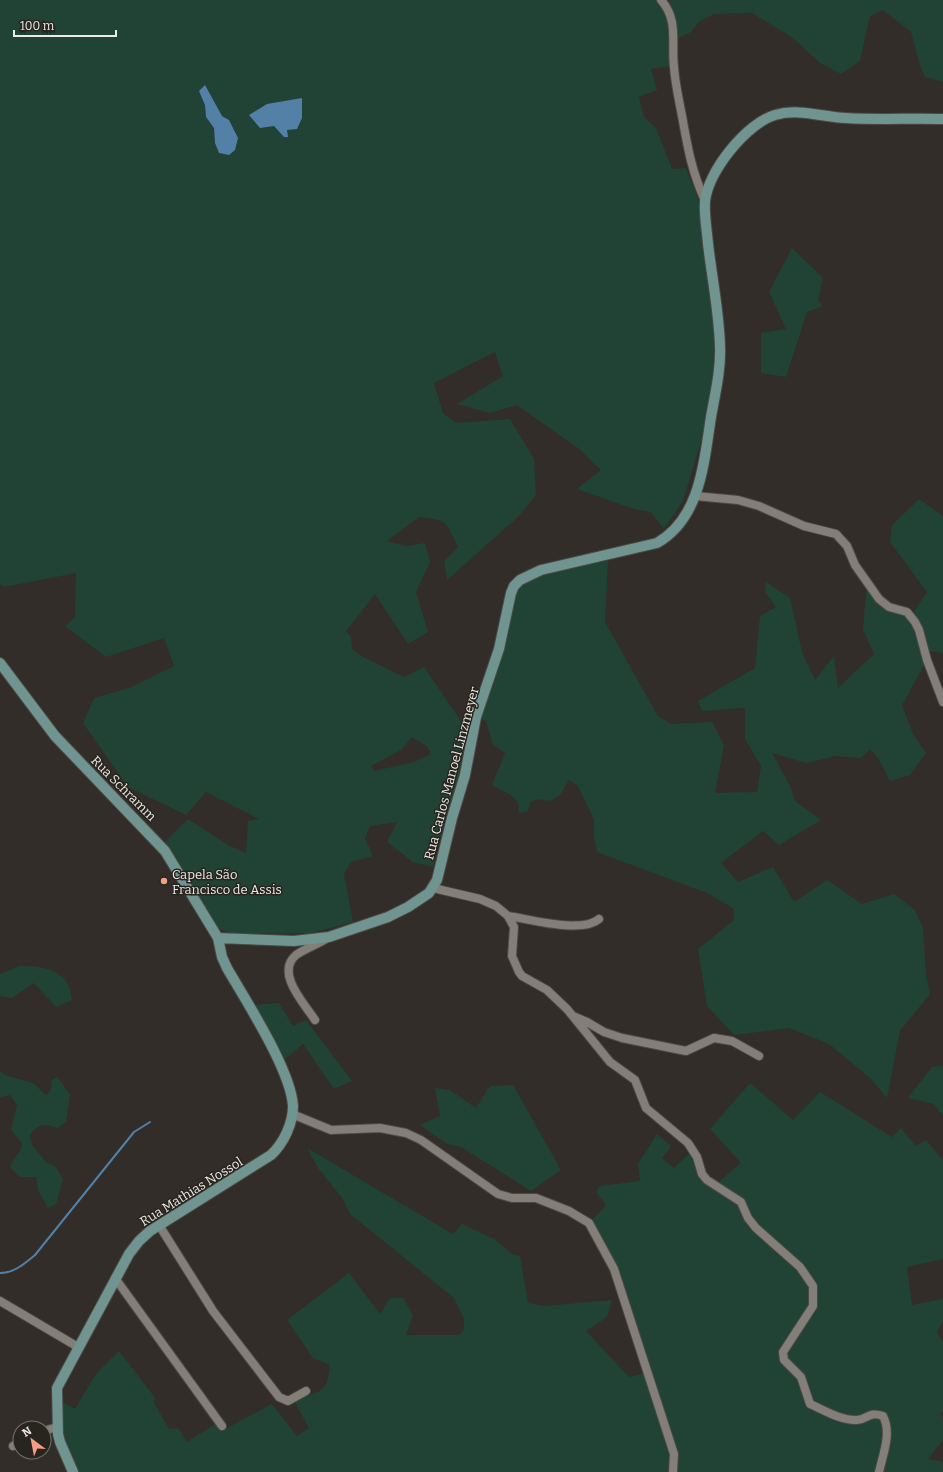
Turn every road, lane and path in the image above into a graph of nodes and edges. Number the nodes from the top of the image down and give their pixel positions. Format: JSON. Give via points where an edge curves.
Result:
{"nodes":[{"id":1,"x":661,"y":0,"type":"edge"},
{"id":2,"x":943,"y":119,"type":"edge"},
{"id":3,"x":705,"y":201,"type":"junction"},
{"id":4,"x":695,"y":496,"type":"junction"},
{"id":5,"x":0,"y":663,"type":"edge"},
{"id":6,"x":943,"y":702,"type":"edge"},
{"id":7,"x":433,"y":888,"type":"junction"},
{"id":8,"x":508,"y":916,"type":"junction"},
{"id":9,"x":599,"y":919,"type":"dead end"},
{"id":10,"x":329,"y":937,"type":"junction"},
{"id":11,"x":218,"y":938,"type":"junction"},
{"id":12,"x":572,"y":1016,"type":"junction"},
{"id":13,"x":315,"y":1020,"type":"dead end"},
{"id":14,"x":759,"y":1056,"type":"dead end"},
{"id":15,"x":292,"y":1114,"type":"junction"},
{"id":16,"x":159,"y":1226,"type":"junction"},
{"id":17,"x":115,"y":1278,"type":"junction"},
{"id":18,"x":0,"y":1301,"type":"edge"},
{"id":19,"x":78,"y":1347,"type":"junction"},
{"id":20,"x":306,"y":1391,"type":"dead end"},
{"id":21,"x":222,"y":1426,"type":"dead end"},
{"id":22,"x":57,"y":1427,"type":"junction"},
{"id":23,"x":52,"y":1429,"type":"edge"},
{"id":24,"x":73,"y":1472,"type":"edge"},
{"id":25,"x":673,"y":1472,"type":"edge"},
{"id":26,"x":879,"y":1472,"type":"edge"}],
"edges":[{"from":1,"to":3,"type":"street","via":[[673,23],[674,66],[688,156]]},
{"from":2,"to":3,"type":"street","name":"Rua Carlos Manoel Linzmeyer","via":[[850,118],[793,112],[770,117],[748,130],[730,151],[716,172]]},
{"from":3,"to":4,"type":"street","name":"Rua Carlos Manoel Linzmeyer","via":[[718,314],[720,356],[704,466]]},
{"from":4,"to":6,"type":"street","via":[[738,500],[759,506],[798,524],[836,534],[847,546],[855,565],[879,600],[907,612],[915,622]]},
{"from":4,"to":7,"type":"street","name":"Rua Carlos Manoel Linzmeyer","via":[[674,529],[657,543],[541,570],[526,576],[514,586],[499,649],[476,717],[465,775]]},
{"from":5,"to":11,"type":"street","name":"Rua Schramm","via":[[56,736],[156,839],[173,862]]},
{"from":7,"to":8,"type":"street","via":[[480,899],[496,906]]},
{"from":7,"to":10,"type":"street","via":[[422,899],[388,916]]},
{"from":8,"to":9,"type":"street","via":[[568,926],[590,924]]},
{"from":8,"to":12,"type":"street","via":[[514,927],[512,956],[519,972],[543,986]]},
{"from":10,"to":11,"type":"street","via":[[294,941]]},
{"from":10,"to":13,"type":"street","via":[[295,956],[288,972],[291,983]]},
{"from":11,"to":15,"type":"street","name":"Rua Mathias Nossol","via":[[222,958],[286,1078],[293,1105]]},
{"from":12,"to":14,"type":"street","via":[[622,1038],[686,1051],[714,1038],[732,1040]]},
{"from":12,"to":26,"type":"street","via":[[610,1062],[635,1080],[646,1108],[688,1143],[707,1180],[741,1202],[756,1228],[800,1267],[813,1286],[813,1306],[783,1352],[784,1360],[801,1377],[810,1404],[846,1420],[858,1420],[875,1413],[883,1416],[888,1434]]},
{"from":15,"to":16,"type":"street","name":"Rua Mathias Nossol","via":[[285,1136],[271,1155]]},
{"from":15,"to":25,"type":"street","via":[[331,1130],[380,1128],[406,1133],[421,1140],[498,1194],[512,1198],[536,1198],[569,1211],[589,1223],[614,1269],[674,1454]]},
{"from":16,"to":17,"type":"street","name":"Rua Mathias Nossol","via":[[145,1235],[134,1247]]},
{"from":16,"to":20,"type":"street","via":[[213,1311],[279,1397],[288,1401]]},
{"from":17,"to":19,"type":"street","name":"Rua Mathias Nossol"},
{"from":17,"to":21,"type":"street"},
{"from":18,"to":19,"type":"street"},
{"from":19,"to":22,"type":"street","name":"Rua Mathias Nossol","via":[[57,1388]]},
{"from":22,"to":23,"type":"street"},
{"from":22,"to":24,"type":"street","name":"Rua Mathias Nossol","via":[[60,1442]]}]}
